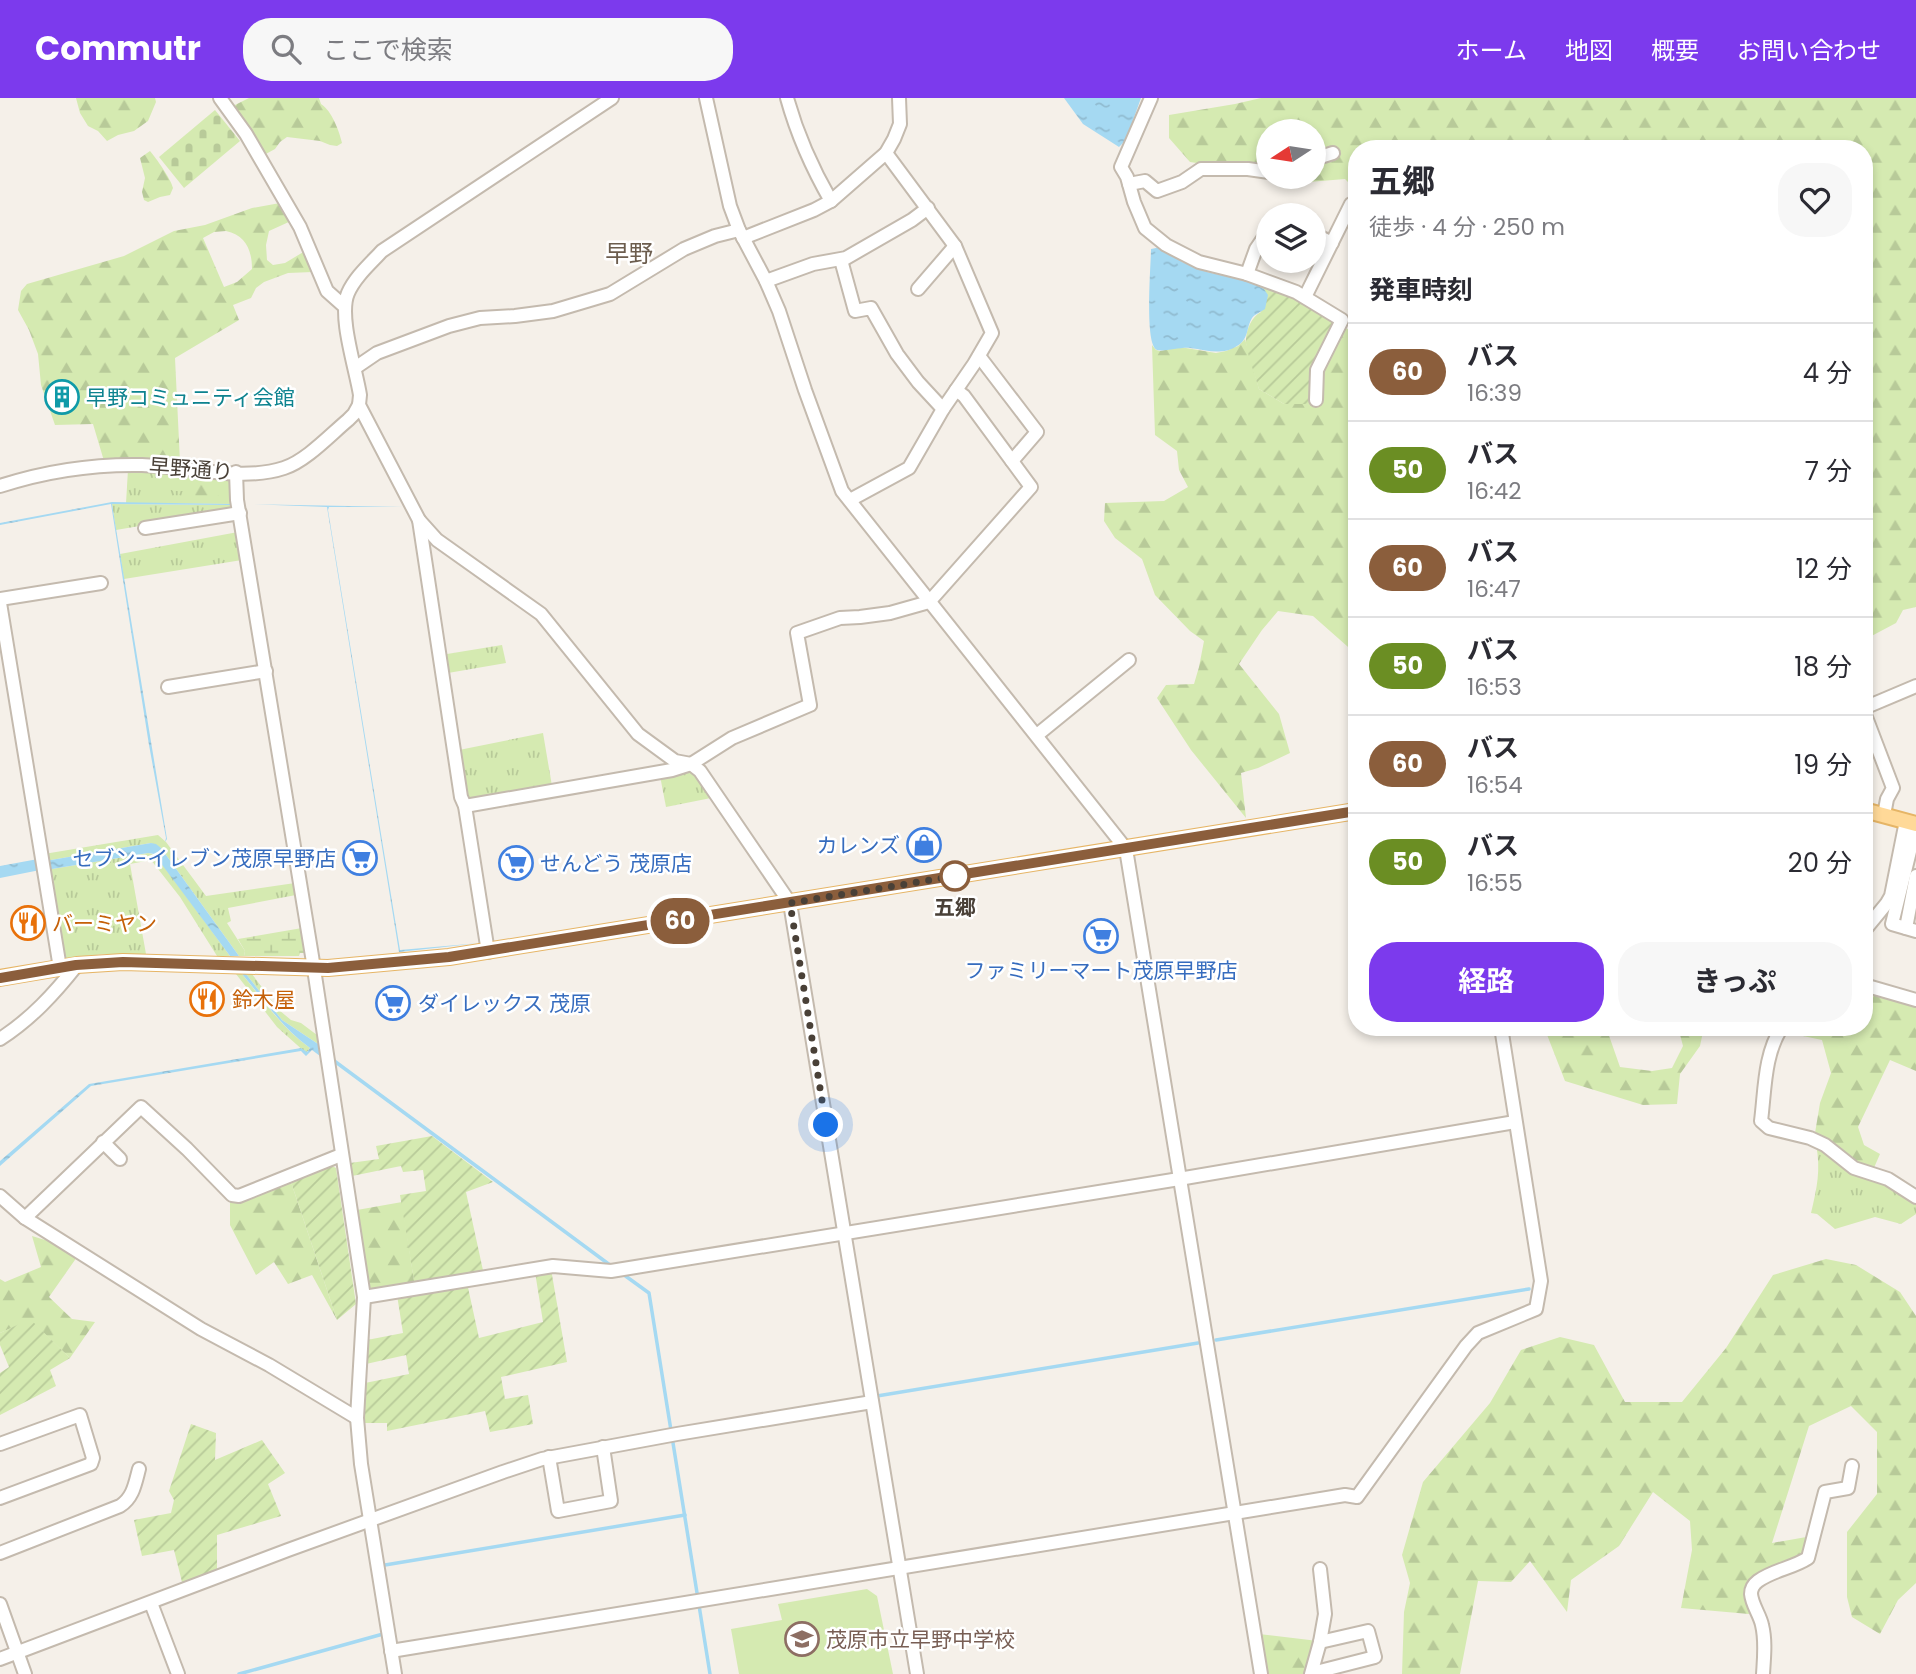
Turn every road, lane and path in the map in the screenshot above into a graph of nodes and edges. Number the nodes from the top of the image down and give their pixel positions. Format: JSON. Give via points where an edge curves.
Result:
{"nodes":[{"id":1,"x":220,"y":98,"type":"edge"},
{"id":2,"x":612,"y":98,"type":"edge"},
{"id":3,"x":706,"y":98,"type":"edge"},
{"id":4,"x":787,"y":98,"type":"edge"},
{"id":5,"x":899,"y":98,"type":"edge"},
{"id":6,"x":1151,"y":98,"type":"edge"},
{"id":7,"x":886,"y":153,"type":"junction"},
{"id":8,"x":1333,"y":153,"type":"dead end"},
{"id":9,"x":1326,"y":155,"type":"edge"},
{"id":10,"x":1256,"y":170,"type":"edge"},
{"id":11,"x":1129,"y":184,"type":"junction"},
{"id":12,"x":831,"y":201,"type":"junction"},
{"id":13,"x":928,"y":208,"type":"junction"},
{"id":14,"x":1348,"y":212,"type":"edge"},
{"id":15,"x":741,"y":234,"type":"junction"},
{"id":16,"x":1326,"y":240,"type":"edge"},
{"id":17,"x":1332,"y":243,"type":"junction"},
{"id":18,"x":955,"y":246,"type":"junction"},
{"id":19,"x":1256,"y":249,"type":"edge"},
{"id":20,"x":841,"y":260,"type":"junction"},
{"id":21,"x":1247,"y":274,"type":"junction"},
{"id":22,"x":766,"y":281,"type":"junction"},
{"id":23,"x":918,"y":289,"type":"dead end"},
{"id":24,"x":1305,"y":297,"type":"junction"},
{"id":25,"x":345,"y":307,"type":"junction"},
{"id":26,"x":979,"y":356,"type":"junction"},
{"id":27,"x":355,"y":368,"type":"junction"},
{"id":28,"x":956,"y":390,"type":"junction"},
{"id":29,"x":1316,"y":400,"type":"dead end"},
{"id":30,"x":359,"y":405,"type":"junction"},
{"id":31,"x":943,"y":409,"type":"junction"},
{"id":32,"x":1012,"y":461,"type":"junction"},
{"id":33,"x":236,"y":472,"type":"junction"},
{"id":34,"x":0,"y":486,"type":"edge"},
{"id":35,"x":849,"y":500,"type":"junction"},
{"id":36,"x":240,"y":513,"type":"junction"},
{"id":37,"x":419,"y":520,"type":"junction"},
{"id":38,"x":145,"y":528,"type":"dead end"},
{"id":39,"x":101,"y":583,"type":"dead end"},
{"id":40,"x":0,"y":601,"type":"edge"},
{"id":41,"x":929,"y":602,"type":"junction"},
{"id":42,"x":1129,"y":660,"type":"dead end"},
{"id":43,"x":265,"y":671,"type":"junction"},
{"id":44,"x":1916,"y":686,"type":"edge"},
{"id":45,"x":168,"y":687,"type":"dead end"},
{"id":46,"x":1873,"y":706,"type":"edge"},
{"id":47,"x":1873,"y":734,"type":"edge"},
{"id":48,"x":1037,"y":735,"type":"junction"},
{"id":49,"x":691,"y":764,"type":"junction"},
{"id":50,"x":465,"y":806,"type":"junction"},
{"id":51,"x":1348,"y":812,"type":"edge"},
{"id":52,"x":1873,"y":812,"type":"edge"},
{"id":53,"x":1884,"y":815,"type":"junction"},
{"id":54,"x":1913,"y":824,"type":"edge"},
{"id":55,"x":1126,"y":849,"type":"junction"},
{"id":56,"x":1916,"y":876,"type":"edge"},
{"id":57,"x":790,"y":903,"type":"junction"},
{"id":58,"x":1873,"y":922,"type":"edge"},
{"id":59,"x":1911,"y":930,"type":"edge"},
{"id":60,"x":488,"y":952,"type":"junction"},
{"id":61,"x":76,"y":965,"type":"junction"},
{"id":62,"x":314,"y":967,"type":"junction"},
{"id":63,"x":60,"y":968,"type":"junction"},
{"id":64,"x":0,"y":978,"type":"edge"},
{"id":65,"x":1873,"y":988,"type":"edge"},
{"id":66,"x":1916,"y":1000,"type":"edge"},
{"id":67,"x":1501,"y":1036,"type":"edge"},
{"id":68,"x":1776,"y":1036,"type":"edge"},
{"id":69,"x":0,"y":1039,"type":"edge"},
{"id":70,"x":1515,"y":1122,"type":"junction"},
{"id":71,"x":103,"y":1142,"type":"junction"},
{"id":72,"x":341,"y":1155,"type":"junction"},
{"id":73,"x":120,"y":1159,"type":"dead end"},
{"id":74,"x":1180,"y":1179,"type":"junction"},
{"id":75,"x":0,"y":1196,"type":"edge"},
{"id":76,"x":1916,"y":1197,"type":"edge"},
{"id":77,"x":24,"y":1218,"type":"junction"},
{"id":78,"x":845,"y":1234,"type":"junction"},
{"id":79,"x":364,"y":1297,"type":"junction"},
{"id":80,"x":872,"y":1402,"type":"junction"},
{"id":81,"x":357,"y":1418,"type":"junction"},
{"id":82,"x":0,"y":1444,"type":"edge"},
{"id":83,"x":603,"y":1447,"type":"junction"},
{"id":84,"x":549,"y":1457,"type":"junction"},
{"id":85,"x":1852,"y":1466,"type":"dead end"},
{"id":86,"x":139,"y":1469,"type":"dead end"},
{"id":87,"x":0,"y":1498,"type":"edge"},
{"id":88,"x":1235,"y":1514,"type":"junction"},
{"id":89,"x":371,"y":1520,"type":"junction"},
{"id":90,"x":0,"y":1553,"type":"edge"},
{"id":91,"x":899,"y":1569,"type":"junction"},
{"id":92,"x":1320,"y":1569,"type":"dead end"},
{"id":93,"x":151,"y":1603,"type":"junction"},
{"id":94,"x":0,"y":1604,"type":"edge"},
{"id":95,"x":1321,"y":1642,"type":"junction"},
{"id":96,"x":391,"y":1651,"type":"junction"},
{"id":97,"x":17,"y":1653,"type":"junction"},
{"id":98,"x":0,"y":1659,"type":"edge"},
{"id":99,"x":1311,"y":1673,"type":"edge"},
{"id":100,"x":25,"y":1674,"type":"edge"},
{"id":101,"x":178,"y":1674,"type":"edge"},
{"id":102,"x":395,"y":1674,"type":"edge"},
{"id":103,"x":917,"y":1674,"type":"edge"},
{"id":104,"x":1261,"y":1674,"type":"edge"},
{"id":105,"x":1763,"y":1674,"type":"edge"}],
"edges":[{"from":1,"to":25,"type":"street","via":[[300,227],[327,290]]},
{"from":2,"to":25,"type":"street","via":[[382,251],[348,293]]},
{"from":3,"to":15,"type":"street","via":[[730,206]]},
{"from":4,"to":12,"type":"street","via":[[804,148]]},
{"from":5,"to":7,"type":"street","via":[[900,124]]},
{"from":6,"to":11,"type":"street","via":[[1121,167]]},
{"from":7,"to":12,"type":"street"},
{"from":7,"to":13,"type":"street"},
{"from":8,"to":9,"type":"street"},
{"from":10,"to":11,"type":"street","via":[[1201,169],[1157,191],[1145,181]]},
{"from":11,"to":21,"type":"street","via":[[1144,228],[1166,245],[1199,262]]},
{"from":12,"to":15,"type":"street"},
{"from":13,"to":18,"type":"street"},
{"from":13,"to":20,"type":"street"},
{"from":14,"to":17,"type":"street"},
{"from":15,"to":22,"type":"street"},
{"from":15,"to":27,"type":"street","via":[[715,236],[684,248],[610,294],[553,311],[449,326],[377,354]]},
{"from":16,"to":17,"type":"street"},
{"from":17,"to":24,"type":"street"},
{"from":18,"to":23,"type":"street"},
{"from":18,"to":26,"type":"street","via":[[992,333]]},
{"from":19,"to":21,"type":"street"},
{"from":20,"to":22,"type":"street","via":[[813,264]]},
{"from":20,"to":31,"type":"street","via":[[855,311],[871,308],[897,354]]},
{"from":21,"to":24,"type":"street"},
{"from":22,"to":35,"type":"street","via":[[836,480]]},
{"from":24,"to":29,"type":"street","via":[[1342,320],[1317,370]]},
{"from":25,"to":27,"type":"street"},
{"from":26,"to":28,"type":"street"},
{"from":26,"to":32,"type":"street","via":[[1037,432]]},
{"from":27,"to":30,"type":"street"},
{"from":28,"to":31,"type":"street"},
{"from":28,"to":32,"type":"street"},
{"from":30,"to":33,"type":"street","name":"早野通り","via":[[355,414],[300,460],[261,474]]},
{"from":30,"to":37,"type":"street"},
{"from":31,"to":35,"type":"street","via":[[909,468]]},
{"from":32,"to":41,"type":"street","via":[[1031,487]]},
{"from":33,"to":34,"type":"street","name":"早野通り","via":[[144,465],[86,467]]},
{"from":33,"to":36,"type":"street"},
{"from":35,"to":41,"type":"street"},
{"from":36,"to":38,"type":"street"},
{"from":36,"to":43,"type":"street"},
{"from":37,"to":49,"type":"street","via":[[437,540],[541,614],[638,734],[675,761]]},
{"from":37,"to":50,"type":"street"},
{"from":39,"to":40,"type":"street"},
{"from":40,"to":63,"type":"street"},
{"from":41,"to":48,"type":"street"},
{"from":41,"to":49,"type":"street","via":[[840,618],[797,633],[810,705],[732,738]]},
{"from":42,"to":48,"type":"street"},
{"from":43,"to":45,"type":"street"},
{"from":43,"to":62,"type":"street"},
{"from":44,"to":46,"type":"street"},
{"from":47,"to":53,"type":"street","via":[[1893,788]]},
{"from":48,"to":55,"type":"street"},
{"from":49,"to":50,"type":"street"},
{"from":49,"to":57,"type":"street"},
{"from":50,"to":60,"type":"street"},
{"from":51,"to":55,"type":"main road"},
{"from":52,"to":53,"type":"main road"},
{"from":53,"to":54,"type":"main road"},
{"from":54,"to":58,"type":"street","via":[[1891,896]]},
{"from":54,"to":59,"type":"street","via":[[1892,924]]},
{"from":55,"to":57,"type":"main road"},
{"from":55,"to":74,"type":"street"},
{"from":56,"to":59,"type":"street"},
{"from":57,"to":60,"type":"main road"},
{"from":57,"to":78,"type":"street"},
{"from":60,"to":62,"type":"main road"},
{"from":61,"to":62,"type":"main road"},
{"from":61,"to":63,"type":"main road"},
{"from":61,"to":69,"type":"street","via":[[43,1004]]},
{"from":62,"to":72,"type":"street"},
{"from":63,"to":64,"type":"main road"},
{"from":65,"to":66,"type":"street"},
{"from":67,"to":70,"type":"street"},
{"from":68,"to":76,"type":"street","via":[[1761,1121],[1769,1128],[1825,1145],[1854,1168],[1888,1179]]},
{"from":70,"to":74,"type":"street"},
{"from":70,"to":88,"type":"street","via":[[1541,1281],[1536,1309],[1478,1333],[1357,1497],[1345,1495]]},
{"from":71,"to":72,"type":"street","via":[[141,1107],[232,1195],[239,1196]]},
{"from":71,"to":73,"type":"street"},
{"from":71,"to":77,"type":"street"},
{"from":72,"to":79,"type":"street"},
{"from":74,"to":78,"type":"street"},
{"from":74,"to":88,"type":"street"},
{"from":75,"to":77,"type":"street"},
{"from":77,"to":81,"type":"street","via":[[201,1329]]},
{"from":78,"to":79,"type":"street","via":[[611,1272],[553,1266]]},
{"from":78,"to":80,"type":"street"},
{"from":79,"to":81,"type":"street"},
{"from":80,"to":83,"type":"street"},
{"from":80,"to":91,"type":"street"},
{"from":81,"to":89,"type":"street"},
{"from":82,"to":87,"type":"street","via":[[80,1415],[93,1458],[91,1464]]},
{"from":83,"to":84,"type":"street"},
{"from":83,"to":84,"type":"street","via":[[611,1501],[597,1504],[558,1511]]},
{"from":84,"to":89,"type":"street"},
{"from":85,"to":105,"type":"street","via":[[1848,1488],[1825,1492],[1808,1558],[1753,1587],[1764,1635]]},
{"from":86,"to":90,"type":"street","via":[[127,1502]]},
{"from":88,"to":91,"type":"street"},
{"from":88,"to":104,"type":"street"},
{"from":89,"to":93,"type":"street"},
{"from":89,"to":96,"type":"street"},
{"from":91,"to":96,"type":"street"},
{"from":91,"to":103,"type":"street"},
{"from":92,"to":95,"type":"street","via":[[1325,1614]]},
{"from":93,"to":97,"type":"street"},
{"from":93,"to":101,"type":"street"},
{"from":94,"to":97,"type":"street"},
{"from":95,"to":99,"type":"street"},
{"from":95,"to":99,"type":"street","via":[[1368,1631],[1376,1657]]},
{"from":96,"to":102,"type":"street"},
{"from":97,"to":98,"type":"street"},
{"from":97,"to":100,"type":"street"}]}
